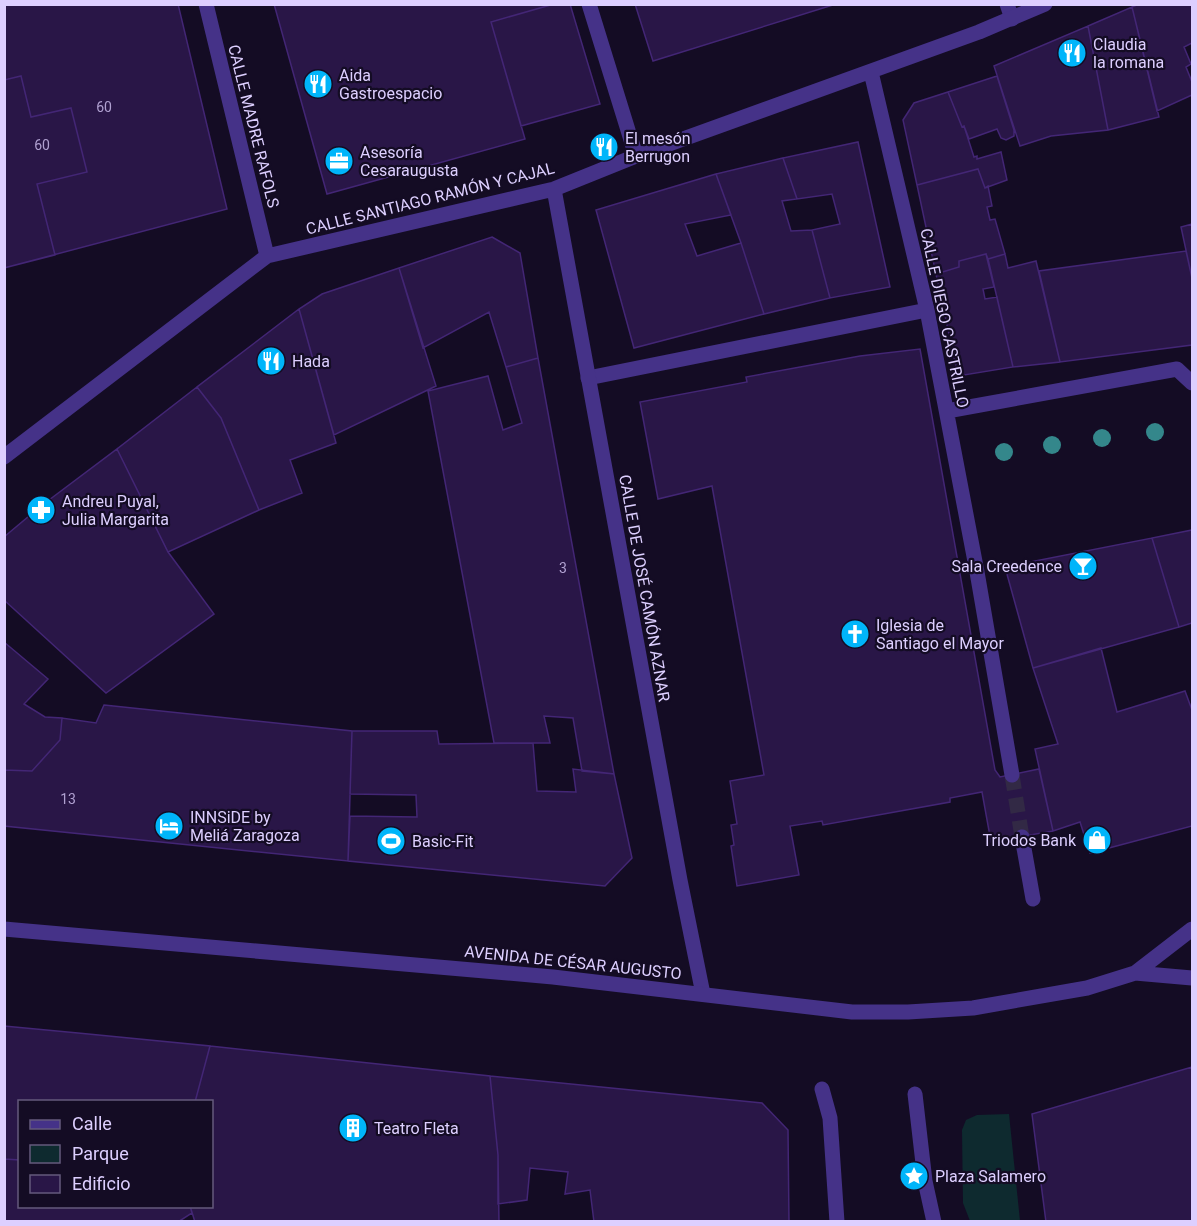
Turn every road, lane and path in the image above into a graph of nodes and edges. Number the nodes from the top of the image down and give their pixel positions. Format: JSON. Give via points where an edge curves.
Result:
{"nodes":[{"id":1,"x":206,"y":4,"type":"edge"},
{"id":2,"x":589,"y":4,"type":"edge"},
{"id":3,"x":1046,"y":4,"type":"edge"},
{"id":4,"x":1009,"y":12,"type":"edge"},
{"id":5,"x":871,"y":72,"type":"junction"},
{"id":6,"x":636,"y":156,"type":"junction"},
{"id":7,"x":554,"y":189,"type":"junction"},
{"id":8,"x":267,"y":255,"type":"junction"},
{"id":9,"x":927,"y":310,"type":"junction"},
{"id":10,"x":1192,"y":366,"type":"edge"},
{"id":11,"x":1177,"y":369,"type":"junction"},
{"id":12,"x":588,"y":378,"type":"junction"},
{"id":13,"x":1192,"y":383,"type":"edge"},
{"id":14,"x":947,"y":411,"type":"junction"},
{"id":15,"x":4,"y":457,"type":"edge"},
{"id":16,"x":1012,"y":775,"type":"tunnel mouth"},
{"id":17,"x":1022,"y":837,"type":"tunnel mouth"},
{"id":18,"x":1033,"y":900,"type":"dead end"},
{"id":19,"x":4,"y":929,"type":"edge"},
{"id":20,"x":1192,"y":929,"type":"edge"},
{"id":21,"x":1134,"y":974,"type":"junction"},
{"id":22,"x":1192,"y":978,"type":"edge"},
{"id":23,"x":703,"y":994,"type":"junction"},
{"id":24,"x":822,"y":1089,"type":"dead end"},
{"id":25,"x":915,"y":1094,"type":"dead end"},
{"id":26,"x":837,"y":1221,"type":"edge"},
{"id":27,"x":934,"y":1221,"type":"edge"}],
"edges":[{"from":1,"to":8,"type":"street","name":"CALLE MADRE RAFOLS"},
{"from":2,"to":6,"type":"street"},
{"from":3,"to":4,"type":"street","name":"CALLE SANTIAGO RAMÓN Y CAJAL"},
{"from":4,"to":5,"type":"street","name":"CALLE SANTIAGO RAMÓN Y CAJAL"},
{"from":5,"to":6,"type":"street","name":"CALLE SANTIAGO RAMÓN Y CAJAL"},
{"from":5,"to":9,"type":"street","name":"CALLE DIEGO CASTRILLO"},
{"from":6,"to":7,"type":"street","name":"CALLE SANTIAGO RAMÓN Y CAJAL"},
{"from":7,"to":8,"type":"street","name":"CALLE SANTIAGO RAMÓN Y CAJAL"},
{"from":7,"to":12,"type":"street","name":"CALLE DE JOSÉ CAMÓN AZNAR"},
{"from":8,"to":15,"type":"street","name":"CALLE SANTIAGO RAMÓN Y CAJAL"},
{"from":9,"to":12,"type":"street"},
{"from":9,"to":14,"type":"street","name":"CALLE DIEGO CASTRILLO"},
{"from":10,"to":11,"type":"street"},
{"from":11,"to":13,"type":"street"},
{"from":11,"to":14,"type":"street"},
{"from":12,"to":23,"type":"street","name":"CALLE DE JOSÉ CAMÓN AZNAR"},
{"from":14,"to":16,"type":"street","name":"CALLE DIEGO CASTRILLO"},
{"from":17,"to":18,"type":"street"},
{"from":19,"to":23,"type":"street","name":"AVENIDA DE CÉSAR AUGUSTO","via":[[553,977]]},
{"from":20,"to":21,"type":"street","name":"AVENIDA DE CÉSAR AUGUSTO"},
{"from":21,"to":22,"type":"street","name":"AVENIDA DE CÉSAR AUGUSTO"},
{"from":21,"to":23,"type":"street","name":"AVENIDA DE CÉSAR AUGUSTO","via":[[1028,999],[973,1008],[908,1012],[821,1010]]},
{"from":24,"to":26,"type":"street","via":[[830,1118]]},
{"from":25,"to":27,"type":"street"}]}
